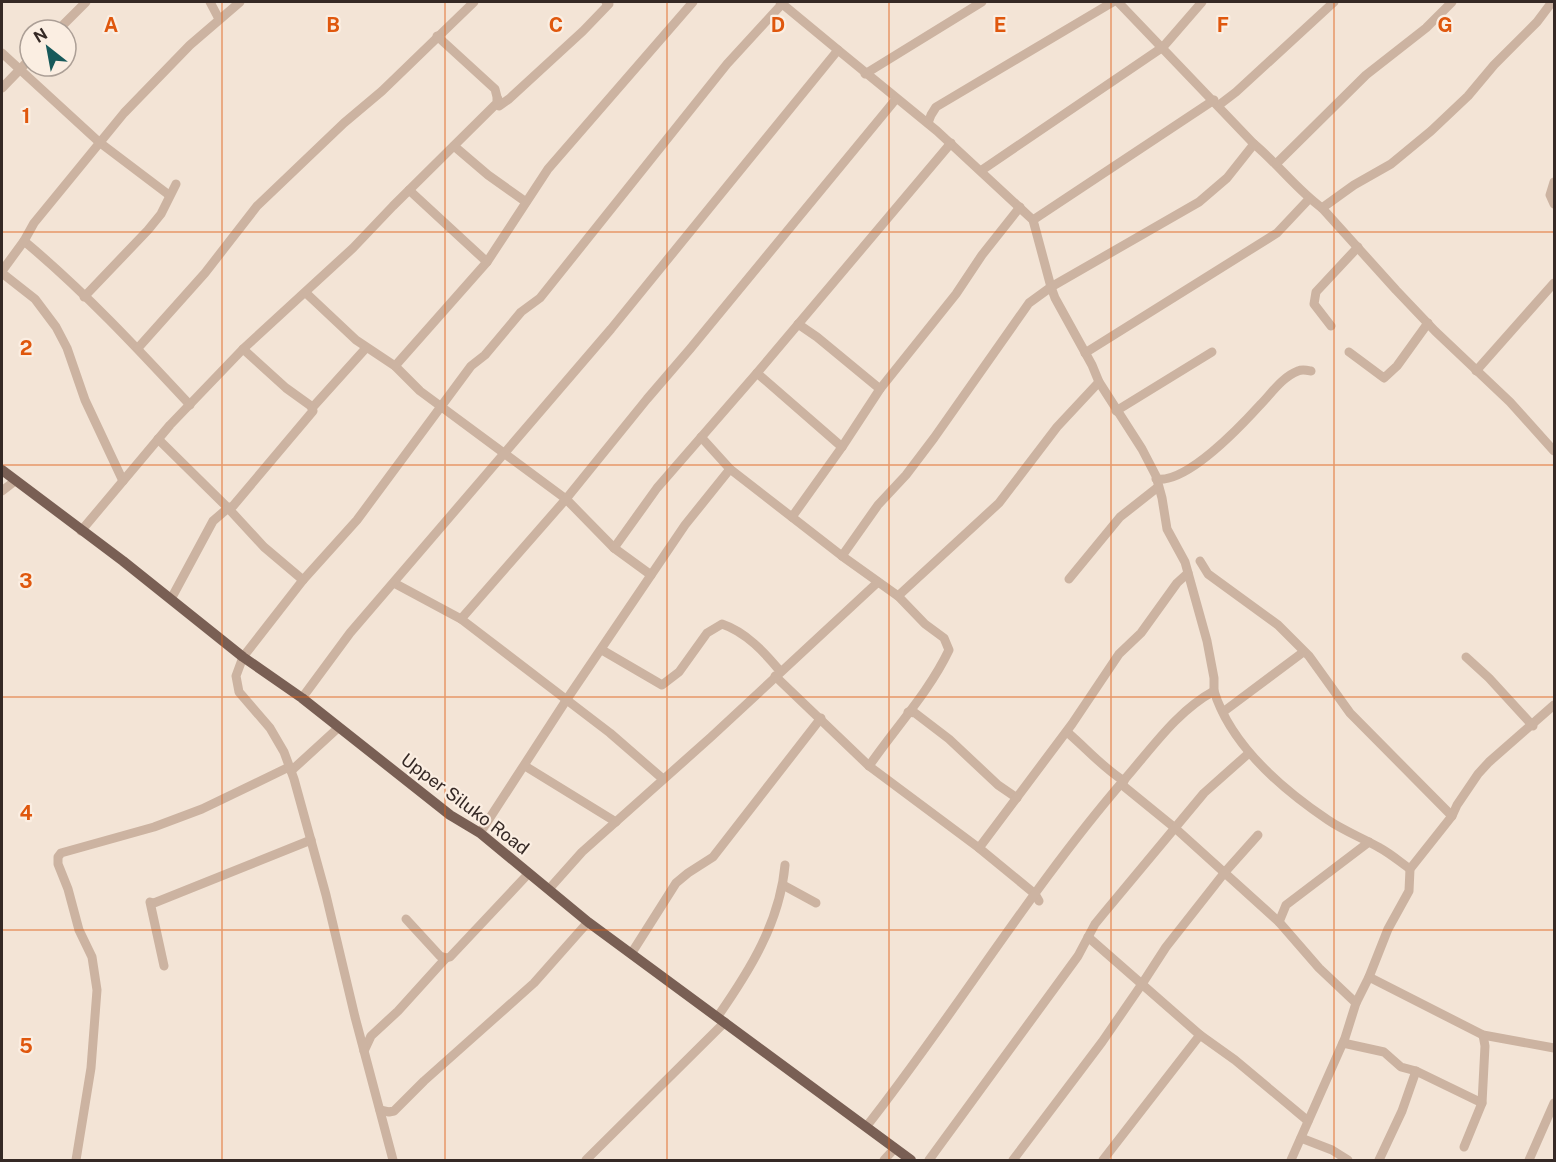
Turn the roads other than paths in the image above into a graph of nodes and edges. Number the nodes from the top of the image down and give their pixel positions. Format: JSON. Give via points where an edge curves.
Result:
{"nodes":[{"id":1,"x":86,"y":2,"type":"edge"},
{"id":2,"x":210,"y":2,"type":"edge"},
{"id":3,"x":240,"y":2,"type":"edge"},
{"id":4,"x":474,"y":2,"type":"edge"},
{"id":5,"x":606,"y":2,"type":"edge"},
{"id":6,"x":693,"y":2,"type":"edge"},
{"id":7,"x":982,"y":2,"type":"edge"},
{"id":8,"x":1113,"y":2,"type":"edge"},
{"id":9,"x":1118,"y":2,"type":"edge"},
{"id":10,"x":1202,"y":2,"type":"edge"},
{"id":11,"x":1334,"y":2,"type":"edge"},
{"id":12,"x":1452,"y":2,"type":"edge"},
{"id":13,"x":1552,"y":2,"type":"edge"},
{"id":14,"x":781,"y":3,"type":"edge"},
{"id":15,"x":70,"y":18,"type":"edge"},
{"id":16,"x":219,"y":19,"type":"junction"},
{"id":17,"x":437,"y":36,"type":"junction"},
{"id":18,"x":1163,"y":47,"type":"junction"},
{"id":19,"x":838,"y":50,"type":"junction"},
{"id":20,"x":2,"y":53,"type":"edge"},
{"id":21,"x":18,"y":68,"type":"edge"},
{"id":22,"x":18,"y":72,"type":"edge"},
{"id":23,"x":865,"y":74,"type":"junction"},
{"id":24,"x":29,"y":78,"type":"edge"},
{"id":25,"x":2,"y":87,"type":"edge"},
{"id":26,"x":497,"y":97,"type":"junction"},
{"id":27,"x":896,"y":99,"type":"junction"},
{"id":28,"x":1216,"y":102,"type":"junction"},
{"id":29,"x":928,"y":123,"type":"junction"},
{"id":30,"x":99,"y":142,"type":"junction"},
{"id":31,"x":951,"y":143,"type":"junction"},
{"id":32,"x":1254,"y":144,"type":"junction"},
{"id":33,"x":454,"y":146,"type":"junction"},
{"id":34,"x":1277,"y":163,"type":"junction"},
{"id":35,"x":982,"y":170,"type":"junction"},
{"id":36,"x":1554,"y":182,"type":"edge"},
{"id":37,"x":176,"y":184,"type":"dead end"},
{"id":38,"x":409,"y":190,"type":"junction"},
{"id":39,"x":169,"y":195,"type":"junction"},
{"id":40,"x":1309,"y":199,"type":"junction"},
{"id":41,"x":526,"y":202,"type":"junction"},
{"id":42,"x":1554,"y":204,"type":"edge"},
{"id":43,"x":1020,"y":207,"type":"junction"},
{"id":44,"x":1322,"y":208,"type":"junction"},
{"id":45,"x":1033,"y":220,"type":"junction"},
{"id":46,"x":24,"y":241,"type":"junction"},
{"id":47,"x":1358,"y":247,"type":"junction"},
{"id":48,"x":487,"y":262,"type":"junction"},
{"id":49,"x":2,"y":272,"type":"edge"},
{"id":50,"x":1554,"y":282,"type":"edge"},
{"id":51,"x":1051,"y":287,"type":"junction"},
{"id":52,"x":306,"y":294,"type":"junction"},
{"id":53,"x":84,"y":297,"type":"junction"},
{"id":54,"x":1428,"y":323,"type":"junction"},
{"id":55,"x":798,"y":324,"type":"junction"},
{"id":56,"x":1331,"y":326,"type":"dead end"},
{"id":57,"x":138,"y":348,"type":"junction"},
{"id":58,"x":366,"y":348,"type":"junction"},
{"id":59,"x":243,"y":349,"type":"junction"},
{"id":60,"x":1212,"y":352,"type":"dead end"},
{"id":61,"x":1349,"y":352,"type":"dead end"},
{"id":62,"x":1085,"y":353,"type":"junction"},
{"id":63,"x":395,"y":366,"type":"junction"},
{"id":64,"x":1311,"y":370,"type":"dead end"},
{"id":65,"x":1476,"y":371,"type":"junction"},
{"id":66,"x":757,"y":373,"type":"junction"},
{"id":67,"x":1099,"y":382,"type":"junction"},
{"id":68,"x":880,"y":389,"type":"junction"},
{"id":69,"x":190,"y":405,"type":"junction"},
{"id":70,"x":441,"y":407,"type":"junction"},
{"id":71,"x":312,"y":408,"type":"junction"},
{"id":72,"x":1116,"y":411,"type":"junction"},
{"id":73,"x":701,"y":437,"type":"junction"},
{"id":74,"x":158,"y":439,"type":"junction"},
{"id":75,"x":842,"y":447,"type":"junction"},
{"id":76,"x":1554,"y":451,"type":"edge"},
{"id":77,"x":502,"y":454,"type":"junction"},
{"id":78,"x":730,"y":469,"type":"junction"},
{"id":79,"x":6,"y":477,"type":"edge"},
{"id":80,"x":123,"y":482,"type":"junction"},
{"id":81,"x":1157,"y":483,"type":"junction"},
{"id":82,"x":2,"y":491,"type":"edge"},
{"id":83,"x":566,"y":500,"type":"junction"},
{"id":84,"x":228,"y":508,"type":"junction"},
{"id":85,"x":792,"y":517,"type":"junction"},
{"id":86,"x":81,"y":531,"type":"junction"},
{"id":87,"x":614,"y":548,"type":"junction"},
{"id":88,"x":842,"y":556,"type":"junction"},
{"id":89,"x":1200,"y":561,"type":"dead end"},
{"id":90,"x":1188,"y":573,"type":"junction"},
{"id":91,"x":651,"y":575,"type":"junction"},
{"id":92,"x":1069,"y":579,"type":"dead end"},
{"id":93,"x":303,"y":580,"type":"junction"},
{"id":94,"x":878,"y":582,"type":"junction"},
{"id":95,"x":394,"y":583,"type":"junction"},
{"id":96,"x":898,"y":596,"type":"junction"},
{"id":97,"x":171,"y":599,"type":"junction"},
{"id":98,"x":461,"y":619,"type":"junction"},
{"id":99,"x":602,"y":650,"type":"junction"},
{"id":100,"x":1302,"y":653,"type":"dead end"},
{"id":101,"x":243,"y":657,"type":"junction"},
{"id":102,"x":1466,"y":657,"type":"dead end"},
{"id":103,"x":778,"y":674,"type":"junction"},
{"id":104,"x":1214,"y":691,"type":"junction"},
{"id":105,"x":302,"y":699,"type":"junction"},
{"id":106,"x":567,"y":699,"type":"junction"},
{"id":107,"x":1554,"y":705,"type":"edge"},
{"id":108,"x":908,"y":712,"type":"junction"},
{"id":109,"x":1223,"y":712,"type":"junction"},
{"id":110,"x":820,"y":718,"type":"junction"},
{"id":111,"x":1533,"y":726,"type":"junction"},
{"id":112,"x":338,"y":728,"type":"junction"},
{"id":113,"x":1067,"y":732,"type":"junction"},
{"id":114,"x":1249,"y":753,"type":"junction"},
{"id":115,"x":525,"y":766,"type":"junction"},
{"id":116,"x":869,"y":766,"type":"junction"},
{"id":117,"x":290,"y":769,"type":"junction"},
{"id":118,"x":663,"y":780,"type":"junction"},
{"id":119,"x":1122,"y":783,"type":"junction"},
{"id":120,"x":1017,"y":798,"type":"junction"},
{"id":121,"x":1452,"y":816,"type":"junction"},
{"id":122,"x":616,"y":822,"type":"junction"},
{"id":123,"x":1175,"y":828,"type":"junction"},
{"id":124,"x":480,"y":833,"type":"junction"},
{"id":125,"x":1258,"y":835,"type":"dead end"},
{"id":126,"x":311,"y":840,"type":"junction"},
{"id":127,"x":1369,"y":842,"type":"junction"},
{"id":128,"x":979,"y":848,"type":"junction"},
{"id":129,"x":785,"y":866,"type":"dead end"},
{"id":130,"x":1410,"y":869,"type":"junction"},
{"id":131,"x":529,"y":873,"type":"junction"},
{"id":132,"x":1224,"y":873,"type":"junction"},
{"id":133,"x":549,"y":889,"type":"junction"},
{"id":134,"x":1037,"y":897,"type":"junction"},
{"id":135,"x":406,"y":919,"type":"dead end"},
{"id":136,"x":588,"y":922,"type":"junction"},
{"id":137,"x":1279,"y":922,"type":"junction"},
{"id":138,"x":1089,"y":937,"type":"junction"},
{"id":139,"x":631,"y":954,"type":"junction"},
{"id":140,"x":446,"y":958,"type":"junction"},
{"id":141,"x":164,"y":966,"type":"dead end"},
{"id":142,"x":1369,"y":976,"type":"junction"},
{"id":143,"x":1142,"y":984,"type":"junction"},
{"id":144,"x":1356,"y":1003,"type":"junction"},
{"id":145,"x":722,"y":1019,"type":"junction"},
{"id":146,"x":1200,"y":1035,"type":"junction"},
{"id":147,"x":1484,"y":1035,"type":"junction"},
{"id":148,"x":1342,"y":1043,"type":"junction"},
{"id":149,"x":1554,"y":1048,"type":"edge"},
{"id":150,"x":364,"y":1051,"type":"junction"},
{"id":151,"x":1416,"y":1071,"type":"junction"},
{"id":152,"x":1482,"y":1103,"type":"junction"},
{"id":153,"x":1554,"y":1103,"type":"edge"},
{"id":154,"x":380,"y":1110,"type":"junction"},
{"id":155,"x":1308,"y":1121,"type":"junction"},
{"id":156,"x":1551,"y":1123,"type":"edge"},
{"id":157,"x":866,"y":1126,"type":"junction"},
{"id":158,"x":1301,"y":1138,"type":"junction"},
{"id":159,"x":895,"y":1148,"type":"junction"},
{"id":160,"x":1464,"y":1148,"type":"dead end"},
{"id":161,"x":76,"y":1161,"type":"edge"},
{"id":162,"x":393,"y":1161,"type":"edge"},
{"id":163,"x":586,"y":1161,"type":"edge"},
{"id":164,"x":884,"y":1161,"type":"edge"},
{"id":165,"x":911,"y":1161,"type":"edge"},
{"id":166,"x":929,"y":1161,"type":"edge"},
{"id":167,"x":1013,"y":1161,"type":"edge"},
{"id":168,"x":1103,"y":1161,"type":"edge"},
{"id":169,"x":1291,"y":1161,"type":"edge"},
{"id":170,"x":1348,"y":1161,"type":"edge"},
{"id":171,"x":1379,"y":1161,"type":"edge"},
{"id":172,"x":1529,"y":1161,"type":"edge"}],
"edges":[{"from":1,"to":15,"type":"street"},
{"from":2,"to":16,"type":"street"},
{"from":3,"to":16,"type":"street"},
{"from":4,"to":17,"type":"street"},
{"from":5,"to":26,"type":"street","via":[[609,4],[583,31],[500,106]]},
{"from":6,"to":41,"type":"street","via":[[555,160]]},
{"from":7,"to":23,"type":"street"},
{"from":8,"to":29,"type":"street","via":[[936,107]]},
{"from":9,"to":18,"type":"street"},
{"from":10,"to":18,"type":"street"},
{"from":11,"to":28,"type":"street","via":[[1245,84]]},
{"from":12,"to":34,"type":"street","via":[[1366,75]]},
{"from":13,"to":44,"type":"street","via":[[1468,96],[1431,131],[1391,164]]},
{"from":14,"to":19,"type":"street"},
{"from":14,"to":70,"type":"street","via":[[727,64],[540,298],[521,312],[471,366]]},
{"from":16,"to":30,"type":"street"},
{"from":17,"to":26,"type":"street","via":[[495,89]]},
{"from":17,"to":57,"type":"street","via":[[257,206],[205,273]]},
{"from":18,"to":28,"type":"street"},
{"from":18,"to":35,"type":"street"},
{"from":19,"to":23,"type":"street"},
{"from":19,"to":77,"type":"street","via":[[611,329]]},
{"from":20,"to":21,"type":"street"},
{"from":22,"to":25,"type":"street"},
{"from":23,"to":27,"type":"street"},
{"from":24,"to":30,"type":"street"},
{"from":26,"to":33,"type":"street","via":[[497,104]]},
{"from":27,"to":29,"type":"street"},
{"from":27,"to":83,"type":"street"},
{"from":28,"to":32,"type":"street"},
{"from":28,"to":45,"type":"street"},
{"from":29,"to":31,"type":"street"},
{"from":30,"to":39,"type":"street"},
{"from":30,"to":46,"type":"street"},
{"from":31,"to":35,"type":"street"},
{"from":31,"to":55,"type":"street"},
{"from":32,"to":34,"type":"street"},
{"from":32,"to":51,"type":"street","via":[[1227,178],[1199,202]]},
{"from":33,"to":38,"type":"street"},
{"from":33,"to":41,"type":"street"},
{"from":34,"to":40,"type":"street"},
{"from":35,"to":43,"type":"street"},
{"from":36,"to":42,"type":"street","via":[[1550,195]]},
{"from":37,"to":39,"type":"street"},
{"from":38,"to":48,"type":"street"},
{"from":38,"to":52,"type":"street"},
{"from":39,"to":53,"type":"street","via":[[148,230]]},
{"from":40,"to":44,"type":"street"},
{"from":40,"to":62,"type":"street","via":[[1277,233]]},
{"from":41,"to":48,"type":"street"},
{"from":43,"to":45,"type":"street"},
{"from":43,"to":68,"type":"street"},
{"from":44,"to":47,"type":"street"},
{"from":45,"to":51,"type":"street"},
{"from":46,"to":49,"type":"street"},
{"from":46,"to":53,"type":"street"},
{"from":47,"to":54,"type":"street"},
{"from":47,"to":56,"type":"street","via":[[1316,292],[1314,304]]},
{"from":48,"to":63,"type":"street"},
{"from":49,"to":80,"type":"street","via":[[35,299],[56,327]]},
{"from":50,"to":65,"type":"street"},
{"from":51,"to":62,"type":"street"},
{"from":51,"to":88,"type":"street","via":[[1025,308],[934,438]]},
{"from":52,"to":58,"type":"street"},
{"from":52,"to":59,"type":"street"},
{"from":53,"to":57,"type":"street"},
{"from":54,"to":61,"type":"street","via":[[1384,378]]},
{"from":54,"to":65,"type":"street"},
{"from":55,"to":66,"type":"street"},
{"from":55,"to":68,"type":"street"},
{"from":57,"to":69,"type":"street"},
{"from":58,"to":63,"type":"street"},
{"from":58,"to":71,"type":"street"},
{"from":59,"to":69,"type":"street"},
{"from":59,"to":71,"type":"street"},
{"from":60,"to":72,"type":"street"},
{"from":62,"to":67,"type":"street"},
{"from":63,"to":70,"type":"street"},
{"from":64,"to":81,"type":"street","via":[[1300,369],[1286,378],[1227,439],[1187,471]]},
{"from":65,"to":76,"type":"street"},
{"from":66,"to":73,"type":"street"},
{"from":66,"to":75,"type":"street"},
{"from":67,"to":72,"type":"street"},
{"from":67,"to":96,"type":"street","via":[[1056,427],[999,503]]},
{"from":68,"to":75,"type":"street"},
{"from":69,"to":74,"type":"street"},
{"from":70,"to":77,"type":"street"},
{"from":70,"to":93,"type":"street","via":[[357,520]]},
{"from":71,"to":84,"type":"street","via":[[290,440]]},
{"from":72,"to":81,"type":"street","via":[[1142,448]]},
{"from":73,"to":78,"type":"street"},
{"from":73,"to":87,"type":"street","via":[[657,488]]},
{"from":74,"to":80,"type":"street"},
{"from":74,"to":84,"type":"street"},
{"from":75,"to":85,"type":"street"},
{"from":77,"to":83,"type":"street"},
{"from":77,"to":95,"type":"street"},
{"from":78,"to":85,"type":"street"},
{"from":78,"to":91,"type":"street"},
{"from":79,"to":82,"type":"street"},
{"from":79,"to":86,"type":"main road","name":"Upper Siluko Road"},
{"from":80,"to":86,"type":"street"},
{"from":81,"to":90,"type":"street","via":[[1167,528]]},
{"from":81,"to":92,"type":"street","via":[[1120,517]]},
{"from":83,"to":87,"type":"street"},
{"from":83,"to":98,"type":"street"},
{"from":84,"to":93,"type":"street","via":[[264,547]]},
{"from":84,"to":97,"type":"street","via":[[213,521]]},
{"from":85,"to":88,"type":"street"},
{"from":86,"to":97,"type":"main road","name":"Upper Siluko Road"},
{"from":87,"to":91,"type":"street"},
{"from":88,"to":94,"type":"street"},
{"from":89,"to":121,"type":"street","via":[[1208,574],[1278,625],[1302,648],[1350,713]]},
{"from":90,"to":104,"type":"street","via":[[1207,641]]},
{"from":90,"to":113,"type":"street","via":[[1141,633],[1119,654]]},
{"from":91,"to":99,"type":"street"},
{"from":93,"to":101,"type":"street"},
{"from":94,"to":96,"type":"street"},
{"from":94,"to":103,"type":"street"},
{"from":95,"to":98,"type":"street"},
{"from":95,"to":105,"type":"street"},
{"from":96,"to":108,"type":"street","via":[[944,638],[950,650]]},
{"from":97,"to":101,"type":"main road","name":"Upper Siluko Road"},
{"from":98,"to":106,"type":"street"},
{"from":99,"to":103,"type":"street","via":[[662,685],[679,672],[707,633],[722,624],[765,653]]},
{"from":99,"to":106,"type":"street"},
{"from":100,"to":109,"type":"street"},
{"from":101,"to":105,"type":"main road","name":"Upper Siluko Road"},
{"from":101,"to":117,"type":"street","via":[[236,676],[239,692],[270,728]]},
{"from":102,"to":111,"type":"street"},
{"from":103,"to":110,"type":"street"},
{"from":103,"to":118,"type":"street"},
{"from":104,"to":109,"type":"street"},
{"from":104,"to":119,"type":"street","via":[[1165,731]]},
{"from":105,"to":112,"type":"main road","name":"Upper Siluko Road"},
{"from":106,"to":115,"type":"street"},
{"from":106,"to":118,"type":"street"},
{"from":107,"to":111,"type":"street"},
{"from":108,"to":116,"type":"street"},
{"from":108,"to":120,"type":"street","via":[[949,740]]},
{"from":109,"to":114,"type":"street"},
{"from":110,"to":116,"type":"street"},
{"from":110,"to":139,"type":"street","via":[[713,857],[676,883]]},
{"from":111,"to":121,"type":"street","via":[[1478,774]]},
{"from":112,"to":117,"type":"street"},
{"from":112,"to":124,"type":"main road","name":"Upper Siluko Road"},
{"from":113,"to":119,"type":"street"},
{"from":113,"to":120,"type":"street"},
{"from":114,"to":123,"type":"street","via":[[1204,793]]},
{"from":114,"to":127,"type":"street","via":[[1329,822]]},
{"from":115,"to":122,"type":"street"},
{"from":115,"to":124,"type":"street"},
{"from":116,"to":128,"type":"street"},
{"from":117,"to":126,"type":"street"},
{"from":117,"to":161,"type":"street","via":[[154,827],[58,857],[79,930],[92,957],[97,990],[91,1068]]},
{"from":118,"to":122,"type":"street"},
{"from":119,"to":123,"type":"street"},
{"from":119,"to":134,"type":"street"},
{"from":120,"to":128,"type":"street"},
{"from":121,"to":130,"type":"street"},
{"from":122,"to":133,"type":"street"},
{"from":123,"to":132,"type":"street"},
{"from":123,"to":138,"type":"street","via":[[1104,913]]},
{"from":124,"to":131,"type":"main road","name":"Upper Siluko Road"},
{"from":125,"to":132,"type":"street"},
{"from":126,"to":141,"type":"street","via":[[150,902]]},
{"from":126,"to":150,"type":"street"},
{"from":127,"to":130,"type":"street"},
{"from":127,"to":137,"type":"street","via":[[1286,905]]},
{"from":128,"to":134,"type":"street"},
{"from":129,"to":145,"type":"street","via":[[786,887],[763,944]]},
{"from":130,"to":142,"type":"street","via":[[1409,891]]},
{"from":131,"to":133,"type":"main road","name":"Upper Siluko Road"},
{"from":131,"to":140,"type":"street"},
{"from":132,"to":137,"type":"street"},
{"from":132,"to":143,"type":"street"},
{"from":133,"to":136,"type":"main road","name":"Upper Siluko Road"},
{"from":134,"to":157,"type":"street"},
{"from":135,"to":140,"type":"street"},
{"from":136,"to":139,"type":"main road","name":"Upper Siluko Road"},
{"from":136,"to":154,"type":"street","via":[[528,990],[394,1111]]},
{"from":137,"to":144,"type":"street"},
{"from":138,"to":143,"type":"street"},
{"from":138,"to":166,"type":"street"},
{"from":139,"to":145,"type":"main road","name":"Upper Siluko Road"},
{"from":140,"to":150,"type":"street","via":[[371,1036]]},
{"from":142,"to":144,"type":"street"},
{"from":142,"to":147,"type":"street"},
{"from":143,"to":146,"type":"street"},
{"from":143,"to":167,"type":"street"},
{"from":144,"to":148,"type":"street"},
{"from":145,"to":157,"type":"main road","name":"Upper Siluko Road"},
{"from":145,"to":163,"type":"street"},
{"from":146,"to":155,"type":"street"},
{"from":146,"to":168,"type":"street"},
{"from":147,"to":149,"type":"street"},
{"from":147,"to":152,"type":"street"},
{"from":148,"to":151,"type":"street","via":[[1384,1052],[1401,1067]]},
{"from":148,"to":155,"type":"street"},
{"from":150,"to":154,"type":"street"},
{"from":151,"to":152,"type":"street"},
{"from":151,"to":171,"type":"street"},
{"from":152,"to":160,"type":"street"},
{"from":153,"to":156,"type":"street"},
{"from":154,"to":162,"type":"street"},
{"from":155,"to":158,"type":"street"},
{"from":156,"to":172,"type":"street"},
{"from":157,"to":159,"type":"main road","name":"Upper Siluko Road"},
{"from":158,"to":169,"type":"street"},
{"from":158,"to":170,"type":"street"},
{"from":159,"to":164,"type":"street"},
{"from":159,"to":165,"type":"main road","name":"Upper Siluko Road"}]}
